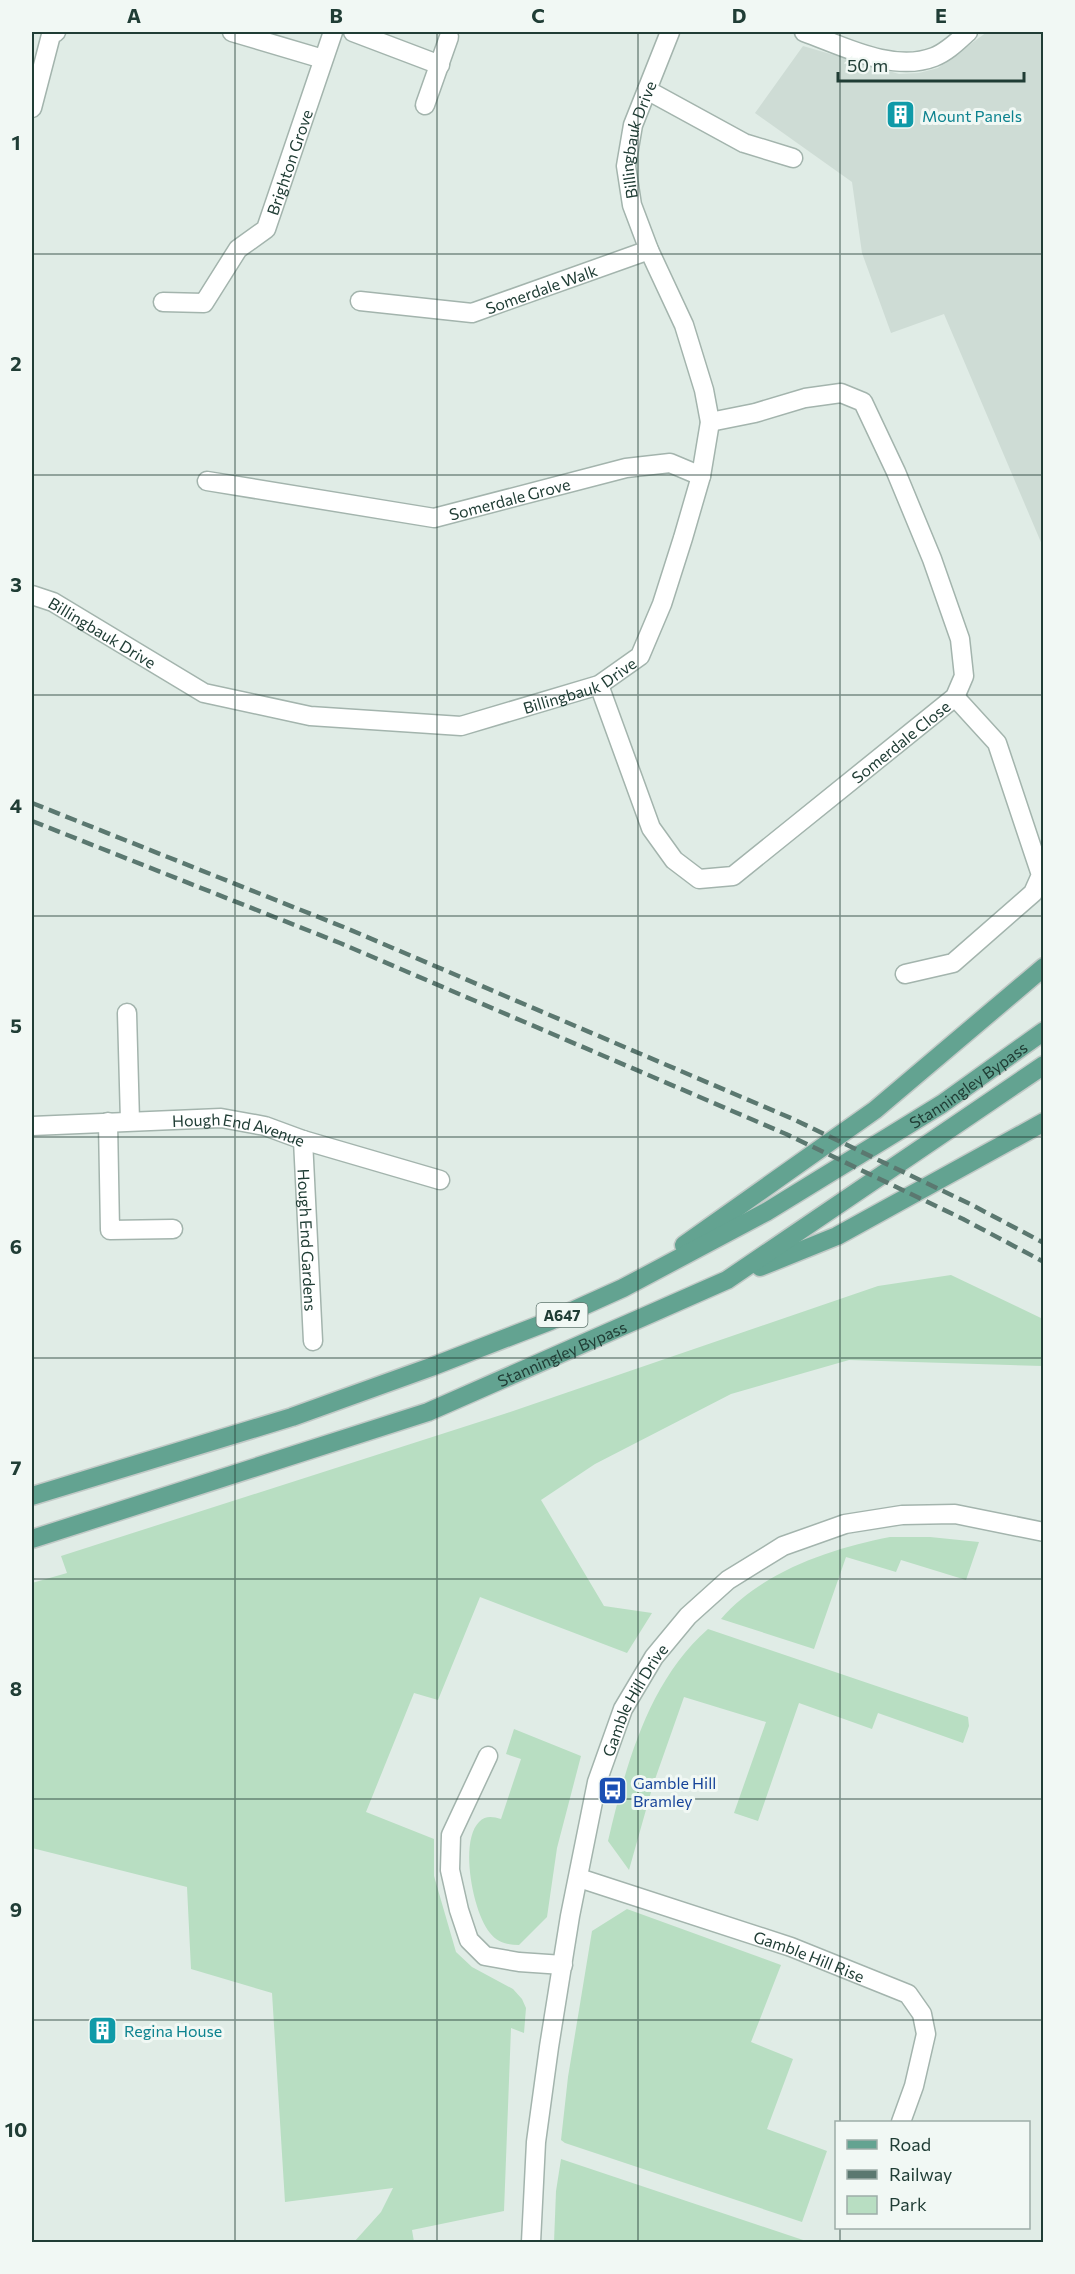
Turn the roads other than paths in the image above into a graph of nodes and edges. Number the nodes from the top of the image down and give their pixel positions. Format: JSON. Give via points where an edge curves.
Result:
{"nodes":[{"id":1,"x":56,"y":32,"type":"edge"},
{"id":2,"x":232,"y":32,"type":"edge"},
{"id":3,"x":333,"y":32,"type":"edge"},
{"id":4,"x":353,"y":32,"type":"edge"},
{"id":5,"x":670,"y":32,"type":"edge"},
{"id":6,"x":804,"y":32,"type":"edge"},
{"id":7,"x":968,"y":32,"type":"edge"},
{"id":8,"x":449,"y":37,"type":"dead end"},
{"id":9,"x":323,"y":59,"type":"junction"},
{"id":10,"x":440,"y":65,"type":"junction"},
{"id":11,"x":647,"y":90,"type":"junction"},
{"id":12,"x":425,"y":105,"type":"dead end"},
{"id":13,"x":32,"y":108,"type":"edge"},
{"id":14,"x":793,"y":158,"type":"dead end"},
{"id":15,"x":649,"y":250,"type":"junction"},
{"id":16,"x":360,"y":301,"type":"dead end"},
{"id":17,"x":163,"y":302,"type":"dead end"},
{"id":18,"x":710,"y":422,"type":"junction"},
{"id":19,"x":701,"y":476,"type":"junction"},
{"id":20,"x":207,"y":481,"type":"dead end"},
{"id":21,"x":32,"y":595,"type":"edge"},
{"id":22,"x":599,"y":685,"type":"junction"},
{"id":23,"x":955,"y":697,"type":"junction"},
{"id":24,"x":1044,"y":967,"type":"edge"},
{"id":25,"x":905,"y":974,"type":"dead end"},
{"id":26,"x":127,"y":1013,"type":"dead end"},
{"id":27,"x":1044,"y":1031,"type":"edge"},
{"id":28,"x":1044,"y":1065,"type":"edge"},
{"id":29,"x":130,"y":1121,"type":"junction"},
{"id":30,"x":108,"y":1122,"type":"junction"},
{"id":31,"x":1044,"y":1122,"type":"edge"},
{"id":32,"x":32,"y":1126,"type":"edge"},
{"id":33,"x":303,"y":1140,"type":"junction"},
{"id":34,"x":440,"y":1180,"type":"dead end"},
{"id":35,"x":173,"y":1229,"type":"dead end"},
{"id":36,"x":727,"y":1280,"type":"junction"},
{"id":37,"x":623,"y":1288,"type":"junction"},
{"id":38,"x":313,"y":1341,"type":"dead end"},
{"id":39,"x":32,"y":1496,"type":"edge"},
{"id":40,"x":1044,"y":1532,"type":"edge"},
{"id":41,"x":32,"y":1539,"type":"edge"},
{"id":42,"x":488,"y":1756,"type":"dead end"},
{"id":43,"x":579,"y":1878,"type":"junction"},
{"id":44,"x":563,"y":1965,"type":"junction"},
{"id":45,"x":901,"y":2121,"type":"edge"},
{"id":46,"x":531,"y":2242,"type":"edge"}],
"edges":[{"from":1,"to":13,"type":"street","via":[[51,34]]},
{"from":2,"to":9,"type":"street"},
{"from":3,"to":9,"type":"street","name":"Brighton Grove"},
{"from":4,"to":10,"type":"street"},
{"from":5,"to":11,"type":"street","name":"Billingbauk Drive"},
{"from":6,"to":7,"type":"street","via":[[901,63],[936,56]]},
{"from":8,"to":10,"type":"street"},
{"from":9,"to":17,"type":"street","name":"Brighton Grove","via":[[266,229],[238,249],[204,303]]},
{"from":10,"to":12,"type":"street"},
{"from":11,"to":14,"type":"street","via":[[744,143]]},
{"from":11,"to":15,"type":"street","name":"Billingbauk Drive","via":[[633,125],[626,166],[632,205]]},
{"from":15,"to":16,"type":"street","name":"Somerdale Walk","via":[[472,313]]},
{"from":15,"to":18,"type":"street","name":"Billingbauk Drive","via":[[684,325]]},
{"from":18,"to":19,"type":"street","name":"Billingbauk Drive"},
{"from":18,"to":23,"type":"street","name":"Somerdale Close","via":[[841,393],[862,402],[932,559],[960,639],[964,676]]},
{"from":19,"to":20,"type":"street","name":"Somerdale Grove","via":[[670,463],[626,468],[434,518]]},
{"from":19,"to":22,"type":"street","name":"Billingbauk Drive","via":[[662,604],[640,656]]},
{"from":21,"to":22,"type":"street","name":"Billingbauk Drive","via":[[53,602],[204,693],[310,716],[461,726]]},
{"from":22,"to":23,"type":"street","name":"Somerdale Close","via":[[651,828],[674,860],[699,879],[732,876]]},
{"from":23,"to":25,"type":"street","via":[[997,743],[1041,875],[1033,893],[953,963]]},
{"from":24,"to":37,"type":"main road","number":"A647","via":[[875,1110]]},
{"from":26,"to":29,"type":"street"},
{"from":27,"to":37,"type":"main road","name":"Stanningley Bypass","number":"A647","via":[[942,1104],[766,1212]]},
{"from":28,"to":36,"type":"main road","name":"Stanningley Bypass","number":"A647"},
{"from":29,"to":30,"type":"street","name":"Hough End Avenue"},
{"from":29,"to":33,"type":"street","name":"Hough End Avenue","via":[[221,1118],[265,1126]]},
{"from":30,"to":32,"type":"street","name":"Hough End Avenue"},
{"from":30,"to":35,"type":"street","via":[[110,1230]]},
{"from":31,"to":36,"type":"main road","number":"A647","via":[[837,1236]]},
{"from":33,"to":34,"type":"street","name":"Hough End Avenue"},
{"from":33,"to":38,"type":"street","name":"Hough End Gardens"},
{"from":36,"to":41,"type":"main road","name":"Stanningley Bypass","number":"A647","via":[[428,1412]]},
{"from":37,"to":39,"type":"main road","name":"Stanningley Bypass","number":"A647","via":[[550,1321],[292,1417]]},
{"from":40,"to":43,"type":"street","name":"Gamble Hill Drive","via":[[955,1514],[902,1515],[844,1524],[783,1546],[728,1580],[688,1616],[654,1657],[624,1709],[597,1782]]},
{"from":42,"to":44,"type":"street","via":[[451,1835],[450,1870],[469,1940],[484,1956]]},
{"from":43,"to":44,"type":"street","name":"Gamble Hill Drive"},
{"from":43,"to":45,"type":"street","name":"Gamble Hill Rise","via":[[791,1947],[908,1994],[922,2014],[926,2034]]},
{"from":44,"to":46,"type":"street","name":"Gamble Hill Drive","via":[[536,2142]]}]}
